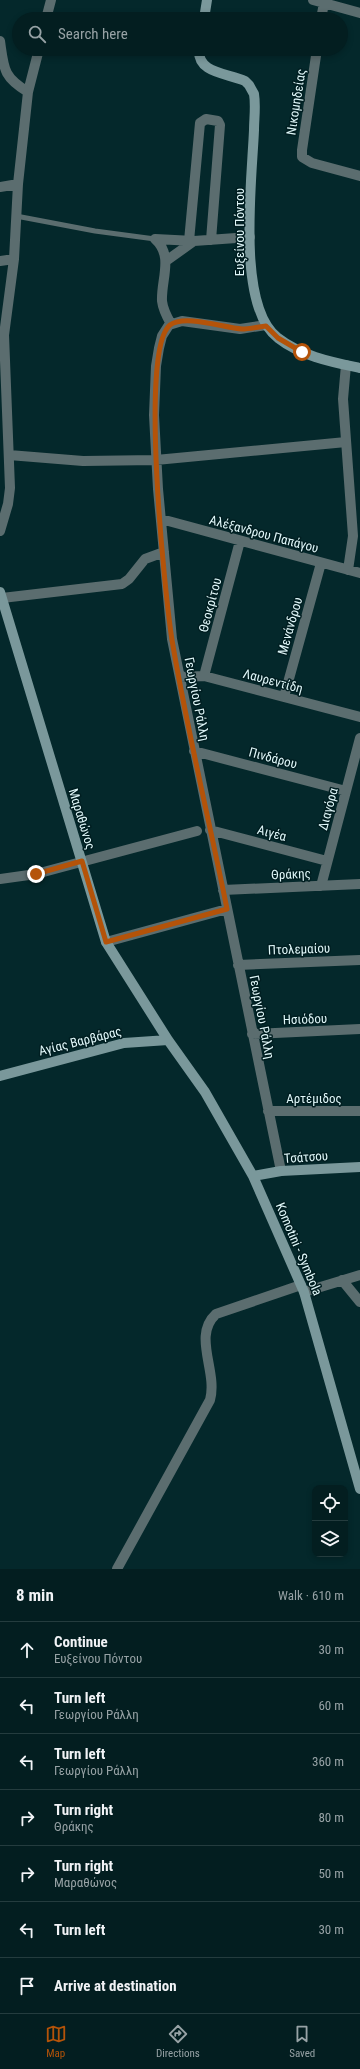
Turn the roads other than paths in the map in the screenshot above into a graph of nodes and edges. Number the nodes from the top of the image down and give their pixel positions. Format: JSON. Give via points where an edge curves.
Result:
{"nodes":[{"id":1,"x":51,"y":0,"type":"edge"},
{"id":2,"x":207,"y":0,"type":"edge"},
{"id":3,"x":313,"y":0,"type":"edge"},
{"id":4,"x":324,"y":3,"type":"junction"},
{"id":5,"x":48,"y":12,"type":"edge"},
{"id":6,"x":205,"y":12,"type":"edge"},
{"id":7,"x":322,"y":12,"type":"edge"},
{"id":8,"x":360,"y":13,"type":"edge"},
{"id":9,"x":0,"y":41,"type":"edge"},
{"id":10,"x":37,"y":56,"type":"edge"},
{"id":11,"x":199,"y":56,"type":"edge"},
{"id":12,"x":316,"y":56,"type":"edge"},
{"id":13,"x":28,"y":92,"type":"junction"},
{"id":14,"x":360,"y":176,"type":"edge"},
{"id":15,"x":18,"y":184,"type":"junction"},
{"id":16,"x":0,"y":187,"type":"edge"},
{"id":17,"x":16,"y":216,"type":"junction"},
{"id":18,"x":250,"y":237,"type":"junction"},
{"id":19,"x":155,"y":239,"type":"junction"},
{"id":20,"x":211,"y":240,"type":"junction"},
{"id":21,"x":192,"y":241,"type":"junction"},
{"id":22,"x":14,"y":259,"type":"junction"},
{"id":23,"x":0,"y":261,"type":"edge"},
{"id":24,"x":166,"y":261,"type":"junction"},
{"id":25,"x":171,"y":324,"type":"junction"},
{"id":26,"x":266,"y":326,"type":"junction"},
{"id":27,"x":346,"y":365,"type":"junction"},
{"id":28,"x":360,"y":368,"type":"edge"},
{"id":29,"x":346,"y":442,"type":"junction"},
{"id":30,"x":9,"y":455,"type":"junction"},
{"id":31,"x":156,"y":460,"type":"junction"},
{"id":32,"x":161,"y":519,"type":"junction"},
{"id":33,"x":0,"y":531,"type":"edge"},
{"id":34,"x":240,"y":541,"type":"junction"},
{"id":35,"x":164,"y":552,"type":"junction"},
{"id":36,"x":321,"y":563,"type":"junction"},
{"id":37,"x":348,"y":570,"type":"junction"},
{"id":38,"x":360,"y":573,"type":"edge"},
{"id":39,"x":1,"y":595,"type":"edge"},
{"id":40,"x":204,"y":676,"type":"junction"},
{"id":41,"x":180,"y":677,"type":"junction"},
{"id":42,"x":284,"y":697,"type":"junction"},
{"id":43,"x":360,"y":717,"type":"edge"},
{"id":44,"x":360,"y":738,"type":"edge"},
{"id":45,"x":194,"y":751,"type":"junction"},
{"id":46,"x":346,"y":791,"type":"junction"},
{"id":47,"x":210,"y":830,"type":"junction"},
{"id":48,"x":197,"y":831,"type":"dead end"},
{"id":49,"x":82,"y":861,"type":"junction"},
{"id":50,"x":327,"y":861,"type":"junction"},
{"id":51,"x":0,"y":879,"type":"edge"},
{"id":52,"x":360,"y":884,"type":"edge"},
{"id":53,"x":321,"y":886,"type":"junction"},
{"id":54,"x":223,"y":890,"type":"junction"},
{"id":55,"x":227,"y":909,"type":"junction"},
{"id":56,"x":106,"y":942,"type":"junction"},
{"id":57,"x":360,"y":960,"type":"edge"},
{"id":58,"x":238,"y":965,"type":"junction"},
{"id":59,"x":360,"y":1029,"type":"edge"},
{"id":60,"x":252,"y":1034,"type":"junction"},
{"id":61,"x":168,"y":1040,"type":"junction"},
{"id":62,"x":0,"y":1076,"type":"edge"},
{"id":63,"x":268,"y":1111,"type":"junction"},
{"id":64,"x":360,"y":1111,"type":"edge"},
{"id":65,"x":360,"y":1167,"type":"edge"},
{"id":66,"x":281,"y":1172,"type":"junction"},
{"id":67,"x":253,"y":1176,"type":"junction"},
{"id":68,"x":360,"y":1275,"type":"edge"},
{"id":69,"x":342,"y":1280,"type":"junction"},
{"id":70,"x":303,"y":1288,"type":"junction"},
{"id":71,"x":360,"y":1302,"type":"edge"},
{"id":72,"x":360,"y":1488,"type":"edge"},
{"id":73,"x":117,"y":1569,"type":"edge"}],
"edges":[{"from":1,"to":5,"type":"street"},
{"from":2,"to":6,"type":"street"},
{"from":3,"to":4,"type":"street"},
{"from":4,"to":7,"type":"street"},
{"from":4,"to":8,"type":"street"},
{"from":9,"to":13,"type":"street","via":[[8,76],[13,83]]},
{"from":10,"to":13,"type":"street"},
{"from":11,"to":18,"type":"street","name":"Ευξείνου Πόντου","via":[[202,64],[212,71],[244,81],[254,94]]},
{"from":12,"to":14,"type":"street","name":"Νικομηδείας","via":[[302,150],[304,159]]},
{"from":13,"to":15,"type":"street"},
{"from":15,"to":16,"type":"street"},
{"from":15,"to":17,"type":"street"},
{"from":17,"to":19,"type":"lane"},
{"from":17,"to":22,"type":"street"},
{"from":18,"to":20,"type":"street"},
{"from":18,"to":26,"type":"street","name":"Ευξείνου Πόντου","via":[[254,292]]},
{"from":19,"to":21,"type":"street"},
{"from":19,"to":24,"type":"street","via":[[162,246]]},
{"from":20,"to":21,"type":"street"},
{"from":20,"to":21,"type":"street","via":[[220,125],[218,121],[206,119],[200,123]]},
{"from":21,"to":24,"type":"street"},
{"from":22,"to":23,"type":"street"},
{"from":22,"to":30,"type":"street","via":[[4,335]]},
{"from":24,"to":25,"type":"street","via":[[162,300]]},
{"from":25,"to":26,"type":"street","via":[[182,321],[240,329]]},
{"from":25,"to":31,"type":"street","name":"Γεωργίου Ράλλη","via":[[161,339],[156,366]]},
{"from":26,"to":27,"type":"street","name":"Ευξείνου Πόντου","via":[[278,338],[294,348]]},
{"from":27,"to":28,"type":"street","name":"Ευξείνου Πόντου"},
{"from":27,"to":29,"type":"street","via":[[342,395]]},
{"from":29,"to":31,"type":"street"},
{"from":29,"to":37,"type":"street","via":[[353,536]]},
{"from":30,"to":31,"type":"street","via":[[83,461]]},
{"from":30,"to":33,"type":"street","via":[[10,496]]},
{"from":31,"to":32,"type":"street","name":"Γεωργίου Ράλλη"},
{"from":32,"to":34,"type":"street","name":"Αλέξανδρου Παπάγου"},
{"from":32,"to":35,"type":"street","name":"Γεωργίου Ράλλη"},
{"from":34,"to":36,"type":"street","name":"Αλέξανδρου Παπάγου"},
{"from":34,"to":40,"type":"street","name":"Θεοκρίτου"},
{"from":35,"to":39,"type":"street","via":[[145,559],[122,584]]},
{"from":35,"to":41,"type":"street","name":"Γεωργίου Ράλλη","via":[[172,639]]},
{"from":36,"to":37,"type":"street","name":"Αλέξανδρου Παπάγου"},
{"from":36,"to":42,"type":"street","name":"Μενάνδρου"},
{"from":37,"to":38,"type":"street","name":"Αλέξανδρου Παπάγου"},
{"from":39,"to":49,"type":"street","name":"Μαραθώνος"},
{"from":40,"to":41,"type":"street","name":"Λαυρεντίδη"},
{"from":40,"to":42,"type":"street","name":"Λαυρεντίδη"},
{"from":41,"to":45,"type":"street","name":"Γεωργίου Ράλλη"},
{"from":42,"to":43,"type":"street","name":"Λαυρεντίδη"},
{"from":44,"to":46,"type":"street","name":"Διαγόρα"},
{"from":45,"to":46,"type":"street","name":"Πινδάρου"},
{"from":45,"to":47,"type":"street","name":"Γεωργίου Ράλλη"},
{"from":46,"to":50,"type":"street","name":"Διαγόρα"},
{"from":47,"to":50,"type":"street","name":"Αιγέα"},
{"from":47,"to":54,"type":"street","name":"Γεωργίου Ράλλη"},
{"from":48,"to":49,"type":"street"},
{"from":49,"to":51,"type":"street","via":[[36,874]]},
{"from":49,"to":56,"type":"street","name":"Μαραθώνος"},
{"from":50,"to":53,"type":"street","name":"Διαγόρα"},
{"from":52,"to":53,"type":"street","name":"Θράκης"},
{"from":53,"to":54,"type":"street","name":"Θράκης"},
{"from":54,"to":55,"type":"street","name":"Γεωργίου Ράλλη"},
{"from":55,"to":56,"type":"street"},
{"from":55,"to":58,"type":"street","name":"Γεωργίου Ράλλη"},
{"from":56,"to":61,"type":"street","name":"Μαραθώνος"},
{"from":57,"to":58,"type":"street","name":"Πτολεμαίου"},
{"from":58,"to":60,"type":"street","name":"Γεωργίου Ράλλη"},
{"from":59,"to":60,"type":"street","name":"Ησιόδου"},
{"from":60,"to":63,"type":"street","name":"Γεωργίου Ράλλη"},
{"from":61,"to":62,"type":"street","name":"Αγίας Βαρβάρας","via":[[124,1043]]},
{"from":61,"to":67,"type":"street","name":"Komotini - Symbola","via":[[205,1092]]},
{"from":63,"to":64,"type":"street","name":"Αρτέμιδος"},
{"from":63,"to":66,"type":"street","name":"Γεωργίου Ράλλη"},
{"from":65,"to":66,"type":"street","name":"Τσάτσου"},
{"from":66,"to":67,"type":"street","name":"Τσάτσου"},
{"from":67,"to":70,"type":"street","name":"Komotini - Symbola"},
{"from":68,"to":69,"type":"street"},
{"from":69,"to":70,"type":"street"},
{"from":69,"to":71,"type":"street"},
{"from":70,"to":72,"type":"street","name":"Komotini - Symbola"},
{"from":70,"to":73,"type":"street","via":[[216,1314],[208,1322],[205,1337],[212,1384],[210,1400]]}]}
